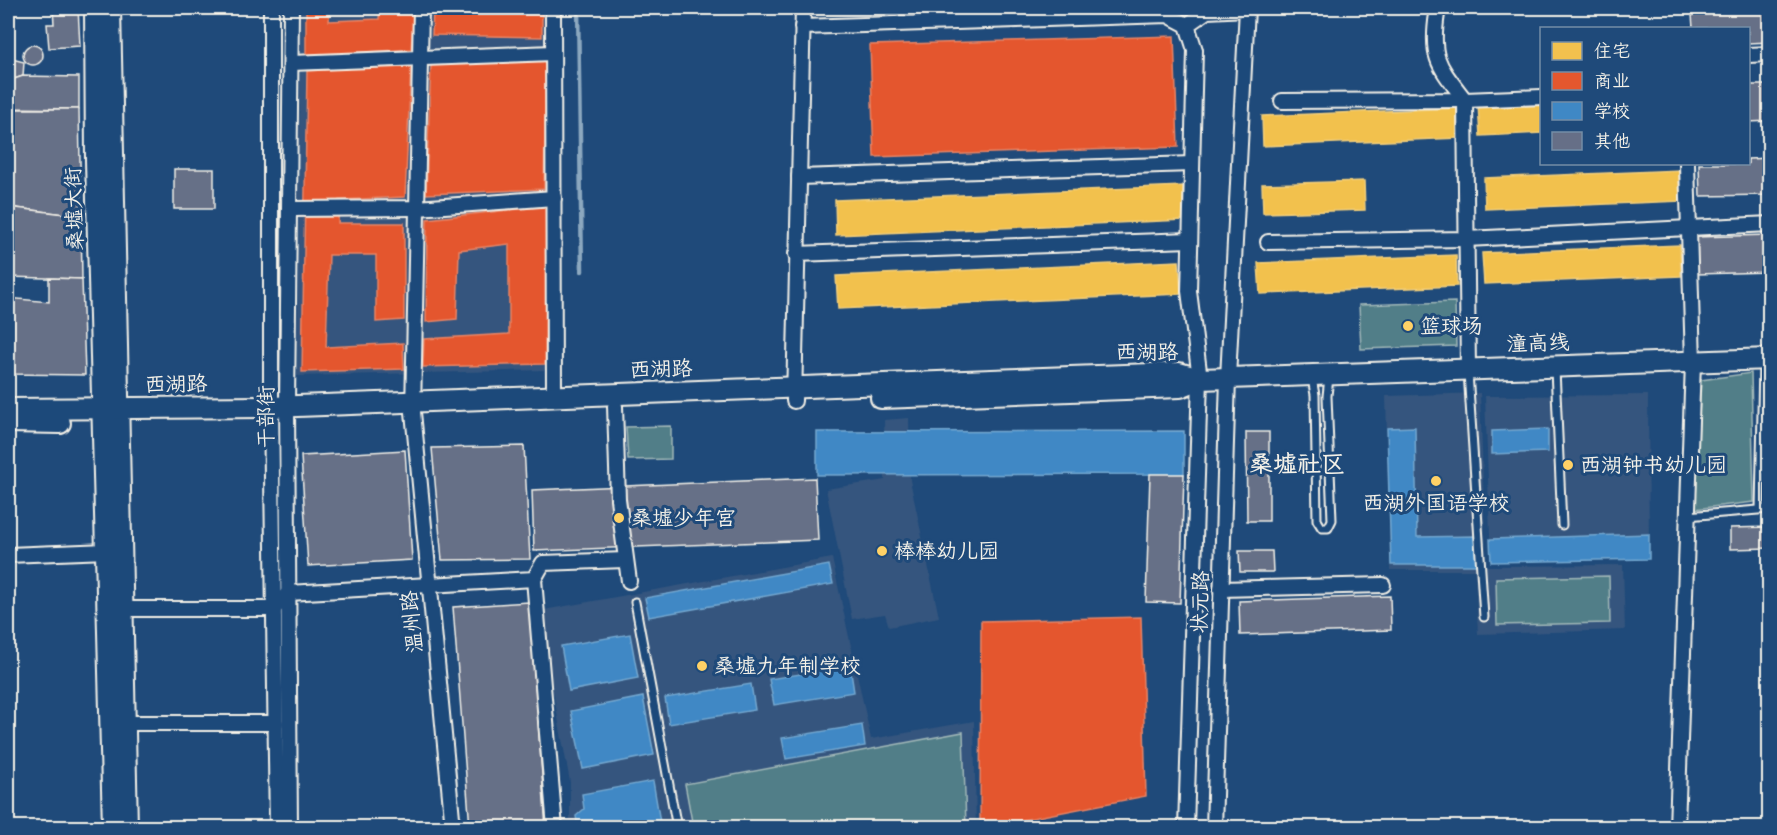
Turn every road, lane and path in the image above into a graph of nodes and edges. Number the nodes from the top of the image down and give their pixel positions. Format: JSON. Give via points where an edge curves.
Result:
{"nodes":[{"id":1,"x":95,"y":8,"type":"edge"},
{"id":2,"x":110,"y":8,"type":"edge"},
{"id":3,"x":271,"y":8,"type":"edge"},
{"id":4,"x":291,"y":8,"type":"edge"},
{"id":5,"x":421,"y":8,"type":"edge"},
{"id":6,"x":553,"y":8,"type":"edge"},
{"id":7,"x":803,"y":8,"type":"edge"},
{"id":8,"x":1247,"y":8,"type":"edge"},
{"id":9,"x":1437,"y":14,"type":"dead end"},
{"id":10,"x":1187,"y":25,"type":"junction"},
{"id":11,"x":802,"y":27,"type":"junction"},
{"id":12,"x":553,"y":53,"type":"junction"},
{"id":13,"x":1770,"y":54,"type":"edge"},
{"id":14,"x":1750,"y":55,"type":"edge"},
{"id":15,"x":420,"y":57,"type":"junction"},
{"id":16,"x":291,"y":63,"type":"junction"},
{"id":17,"x":1540,"y":97,"type":"edge"},
{"id":18,"x":1465,"y":100,"type":"junction"},
{"id":19,"x":1282,"y":101,"type":"dead end"},
{"id":20,"x":1192,"y":164,"type":"junction"},
{"id":21,"x":1687,"y":165,"type":"edge"},
{"id":22,"x":799,"y":177,"type":"junction"},
{"id":23,"x":554,"y":198,"type":"junction"},
{"id":24,"x":417,"y":208,"type":"junction"},
{"id":25,"x":289,"y":209,"type":"junction"},
{"id":26,"x":1770,"y":224,"type":"edge"},
{"id":27,"x":1689,"y":227,"type":"junction"},
{"id":28,"x":1466,"y":239,"type":"junction"},
{"id":29,"x":1190,"y":240,"type":"junction"},
{"id":30,"x":1268,"y":242,"type":"dead end"},
{"id":31,"x":796,"y":254,"type":"junction"},
{"id":32,"x":1768,"y":361,"type":"edge"},
{"id":33,"x":1693,"y":362,"type":"junction"},
{"id":34,"x":1555,"y":366,"type":"junction"},
{"id":35,"x":1468,"y":370,"type":"junction"},
{"id":36,"x":1321,"y":375,"type":"junction"},
{"id":37,"x":1228,"y":378,"type":"junction"},
{"id":38,"x":1200,"y":379,"type":"junction"},
{"id":39,"x":794,"y":394,"type":"junction"},
{"id":40,"x":554,"y":397,"type":"junction"},
{"id":41,"x":615,"y":406,"type":"junction"},
{"id":42,"x":413,"y":407,"type":"junction"},
{"id":43,"x":8,"y":409,"type":"edge"},
{"id":44,"x":279,"y":412,"type":"junction"},
{"id":45,"x":111,"y":416,"type":"junction"},
{"id":46,"x":8,"y":423,"type":"edge"},
{"id":47,"x":1760,"y":509,"type":"junction"},
{"id":48,"x":1770,"y":510,"type":"edge"},
{"id":49,"x":1687,"y":516,"type":"junction"},
{"id":50,"x":1562,"y":525,"type":"dead end"},
{"id":51,"x":107,"y":551,"type":"junction"},
{"id":52,"x":8,"y":555,"type":"edge"},
{"id":53,"x":625,"y":560,"type":"junction"},
{"id":54,"x":534,"y":579,"type":"junction"},
{"id":55,"x":629,"y":581,"type":"dead end"},
{"id":56,"x":1383,"y":585,"type":"dead end"},
{"id":57,"x":430,"y":587,"type":"junction"},
{"id":58,"x":1221,"y":589,"type":"junction"},
{"id":59,"x":288,"y":593,"type":"junction"},
{"id":60,"x":635,"y":602,"type":"dead end"},
{"id":61,"x":123,"y":609,"type":"junction"},
{"id":62,"x":274,"y":609,"type":"junction"},
{"id":63,"x":1484,"y":617,"type":"dead end"},
{"id":64,"x":125,"y":723,"type":"junction"},
{"id":65,"x":276,"y":723,"type":"junction"},
{"id":66,"x":113,"y":828,"type":"edge"},
{"id":67,"x":127,"y":828,"type":"edge"},
{"id":68,"x":277,"y":828,"type":"edge"},
{"id":69,"x":290,"y":828,"type":"edge"},
{"id":70,"x":453,"y":828,"type":"edge"},
{"id":71,"x":555,"y":828,"type":"edge"},
{"id":72,"x":677,"y":828,"type":"edge"},
{"id":73,"x":1186,"y":828,"type":"edge"},
{"id":74,"x":1214,"y":828,"type":"edge"},
{"id":75,"x":1677,"y":828,"type":"edge"}],
"edges":[{"from":1,"to":45,"type":"main road","name":"桑墟大街"},
{"from":2,"to":45,"type":"main road","name":"桑墟大街"},
{"from":3,"to":44,"type":"street","name":"干部街"},
{"from":4,"to":16,"type":"street","name":"干部街"},
{"from":5,"to":15,"type":"street","name":"温州路"},
{"from":6,"to":12,"type":"street"},
{"from":7,"to":11,"type":"street"},
{"from":8,"to":10,"type":"street","via":[[1207,11]]},
{"from":8,"to":37,"type":"street","name":"状元路"},
{"from":9,"to":18,"type":"street","via":[[1434,35],[1438,65]]},
{"from":10,"to":11,"type":"street","via":[[1168,15]]},
{"from":10,"to":20,"type":"street","name":"状元路","via":[[1195,50]]},
{"from":11,"to":22,"type":"street"},
{"from":12,"to":15,"type":"street"},
{"from":12,"to":23,"type":"street"},
{"from":13,"to":14,"type":"street"},
{"from":15,"to":16,"type":"street"},
{"from":15,"to":24,"type":"street","name":"温州路"},
{"from":16,"to":25,"type":"street","name":"干部街"},
{"from":17,"to":18,"type":"street"},
{"from":18,"to":19,"type":"street"},
{"from":18,"to":28,"type":"street"},
{"from":20,"to":22,"type":"street"},
{"from":20,"to":29,"type":"street","name":"状元路"},
{"from":21,"to":27,"type":"street"},
{"from":22,"to":31,"type":"street"},
{"from":23,"to":24,"type":"street"},
{"from":23,"to":40,"type":"street"},
{"from":24,"to":25,"type":"street"},
{"from":24,"to":42,"type":"street","name":"温州路"},
{"from":25,"to":44,"type":"street","name":"干部街"},
{"from":26,"to":27,"type":"street"},
{"from":27,"to":28,"type":"street"},
{"from":27,"to":33,"type":"street"},
{"from":28,"to":30,"type":"street"},
{"from":28,"to":35,"type":"street"},
{"from":29,"to":31,"type":"street"},
{"from":29,"to":38,"type":"street","name":"状元路","via":[[1189,291]]},
{"from":31,"to":39,"type":"street"},
{"from":32,"to":33,"type":"main road","name":"潼高线"},
{"from":32,"to":47,"type":"lane"},
{"from":33,"to":34,"type":"main road","name":"潼高线"},
{"from":33,"to":49,"type":"street"},
{"from":34,"to":35,"type":"main road","name":"潼高线"},
{"from":34,"to":50,"type":"lane"},
{"from":35,"to":36,"type":"main road","name":"潼高线"},
{"from":35,"to":63,"type":"lane"},
{"from":36,"to":36,"type":"lane","via":[[1315,395],[1317,520],[1322,528],[1328,528],[1332,520],[1327,396]]},
{"from":36,"to":37,"type":"main road","name":"潼高线"},
{"from":37,"to":38,"type":"main road","name":"潼高线"},
{"from":37,"to":58,"type":"street","name":"状元路"},
{"from":38,"to":39,"type":"main road","name":"西湖路","via":[[1180,387]]},
{"from":38,"to":73,"type":"street","name":"状元路"},
{"from":39,"to":40,"type":"main road","name":"西湖路"},
{"from":39,"to":41,"type":"main road","name":"西湖路"},
{"from":40,"to":42,"type":"main road","name":"西湖路"},
{"from":41,"to":42,"type":"main road","name":"西湖路"},
{"from":41,"to":53,"type":"street","via":[[618,499]]},
{"from":42,"to":44,"type":"main road","name":"西湖路"},
{"from":42,"to":57,"type":"street","name":"温州路"},
{"from":43,"to":45,"type":"main road","name":"西湖路"},
{"from":44,"to":45,"type":"main road","name":"西湖路"},
{"from":44,"to":59,"type":"street","name":"干部街"},
{"from":44,"to":62,"type":"street","name":"干部街"},
{"from":45,"to":46,"type":"main road","name":"西湖路"},
{"from":45,"to":51,"type":"main road"},
{"from":45,"to":61,"type":"main road"},
{"from":47,"to":48,"type":"lane"},
{"from":47,"to":49,"type":"lane"},
{"from":49,"to":75,"type":"street"},
{"from":51,"to":52,"type":"street"},
{"from":51,"to":66,"type":"main road"},
{"from":53,"to":54,"type":"street","via":[[543,562]]},
{"from":53,"to":55,"type":"street"},
{"from":54,"to":57,"type":"street"},
{"from":54,"to":71,"type":"street"},
{"from":56,"to":58,"type":"street"},
{"from":57,"to":59,"type":"street"},
{"from":57,"to":70,"type":"street","name":"温州路"},
{"from":58,"to":74,"type":"street","name":"状元路"},
{"from":59,"to":62,"type":"street"},
{"from":59,"to":69,"type":"street","name":"干部街"},
{"from":60,"to":72,"type":"lane"},
{"from":61,"to":62,"type":"street"},
{"from":61,"to":64,"type":"main road"},
{"from":62,"to":65,"type":"street","name":"干部街"},
{"from":64,"to":65,"type":"street"},
{"from":64,"to":67,"type":"main road"},
{"from":65,"to":68,"type":"street","name":"干部街"}]}
